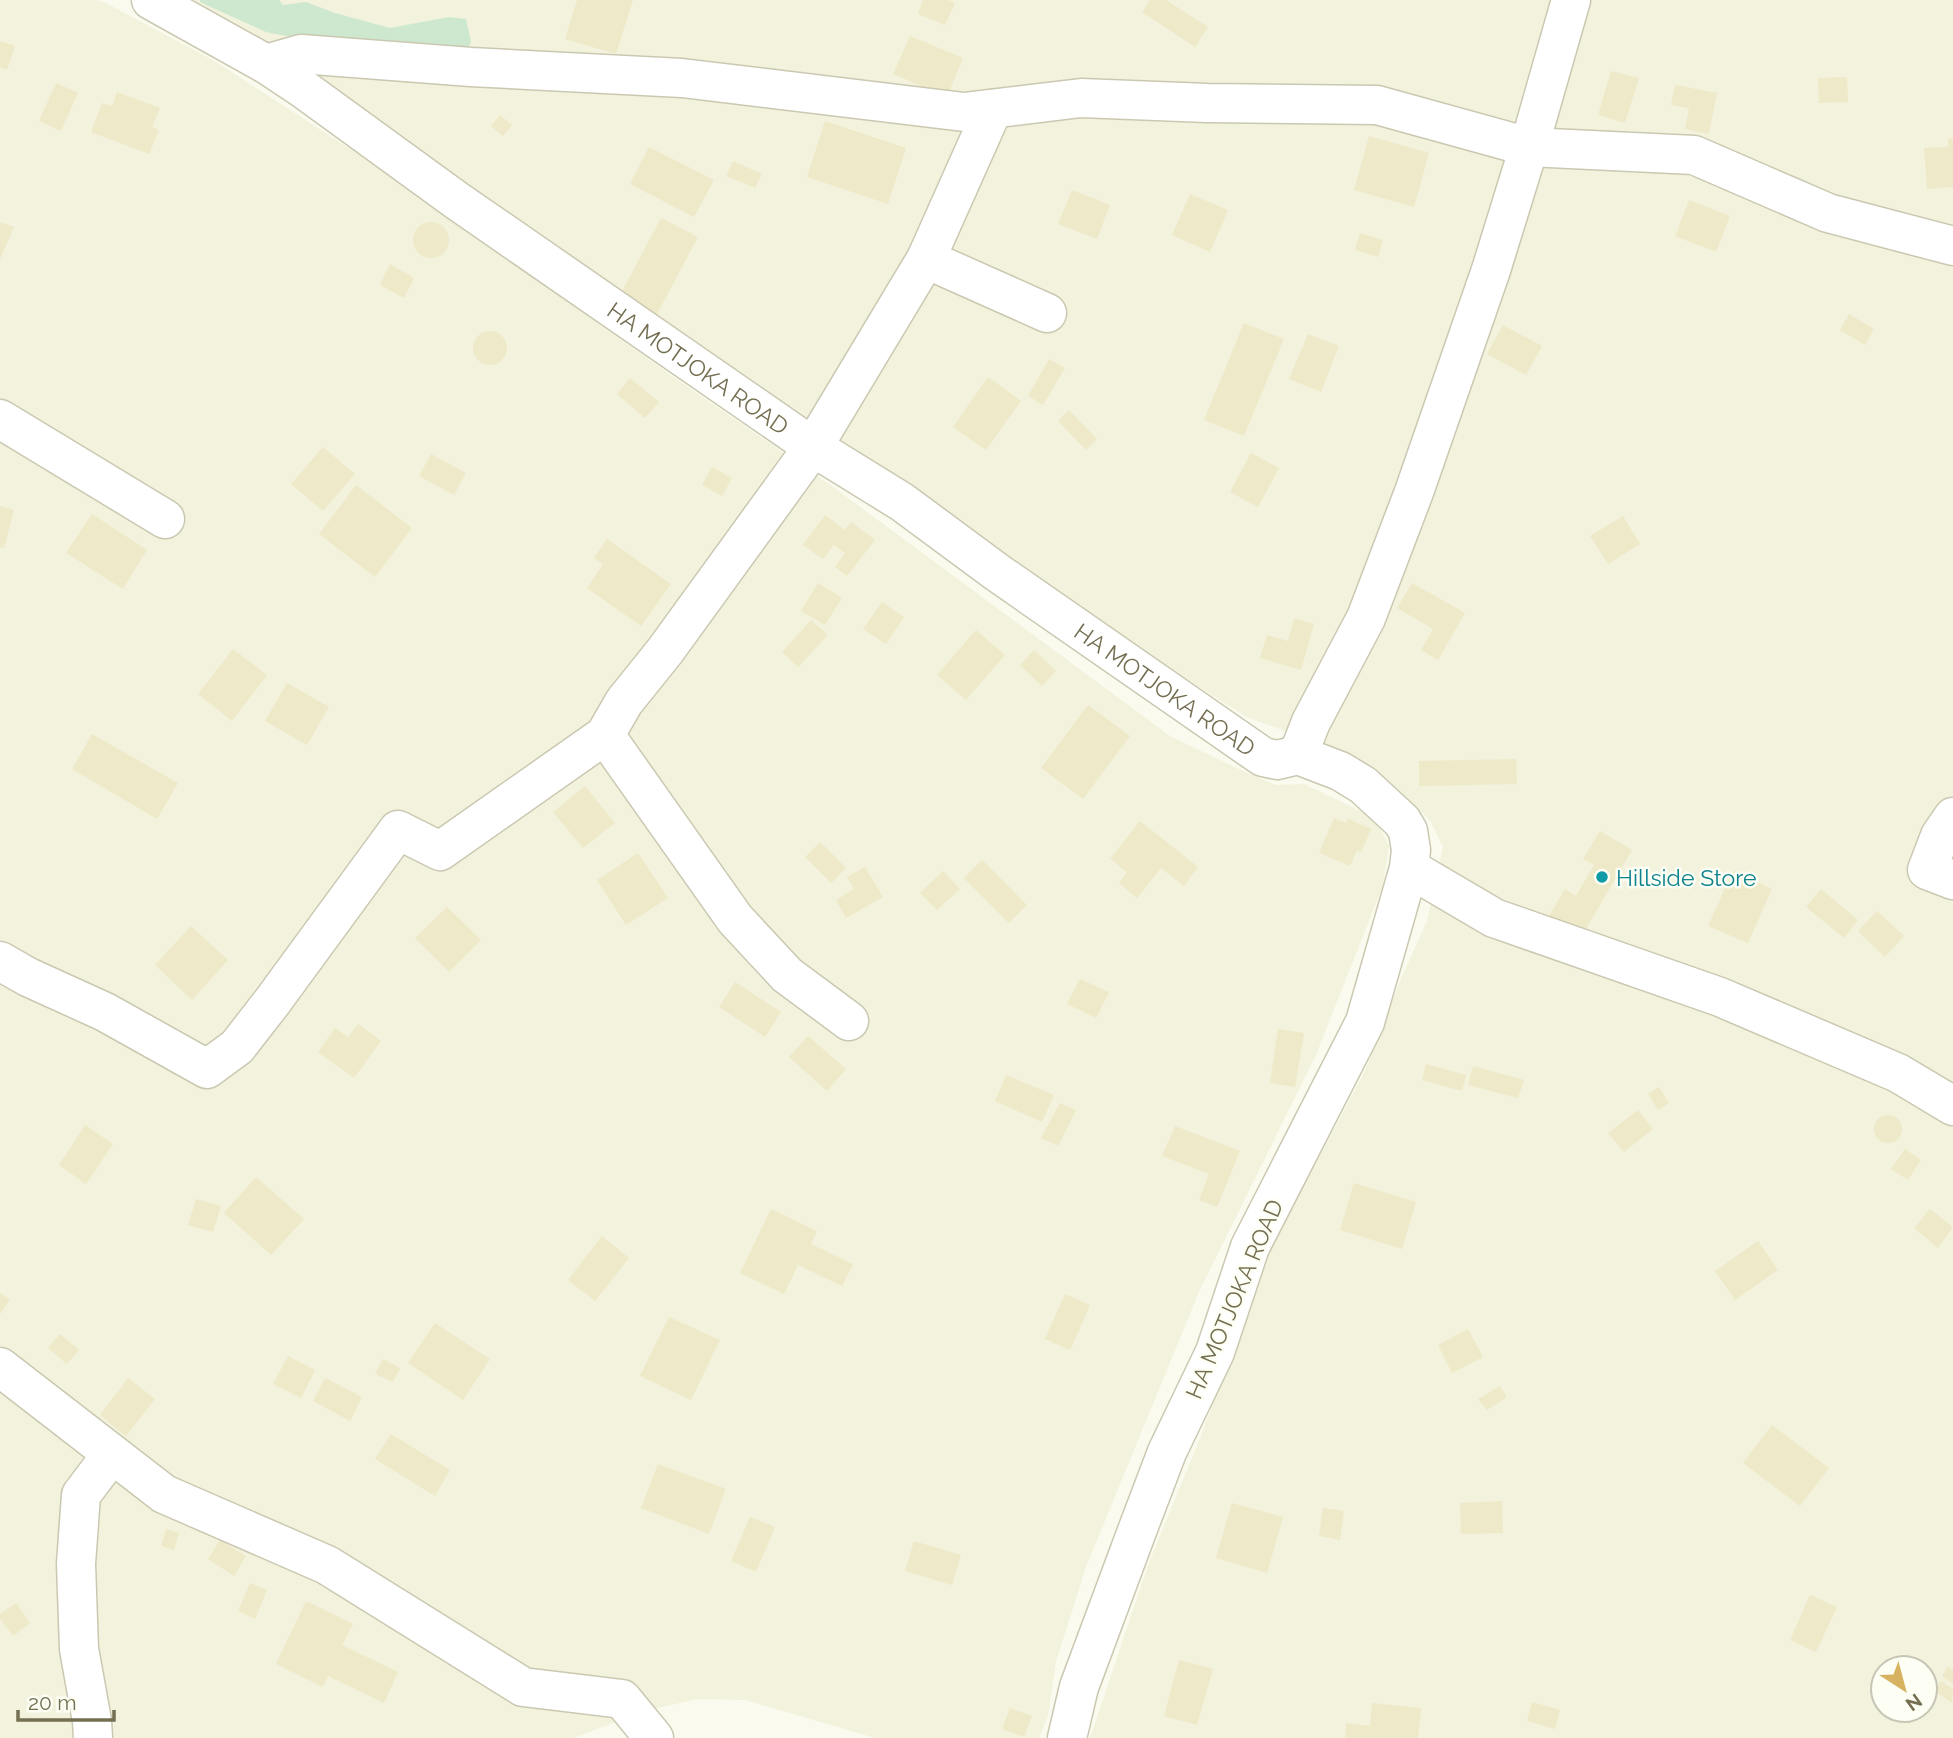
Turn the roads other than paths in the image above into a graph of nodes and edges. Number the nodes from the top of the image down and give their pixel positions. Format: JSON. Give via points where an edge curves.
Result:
{"nodes":[{"id":1,"x":151,"y":0,"type":"edge"},
{"id":2,"x":1571,"y":0,"type":"edge"},
{"id":3,"x":266,"y":64,"type":"junction"},
{"id":4,"x":993,"y":109,"type":"junction"},
{"id":5,"x":1529,"y":147,"type":"junction"},
{"id":6,"x":1953,"y":246,"type":"edge"},
{"id":7,"x":926,"y":259,"type":"junction"},
{"id":8,"x":1047,"y":313,"type":"dead end"},
{"id":9,"x":0,"y":419,"type":"edge"},
{"id":10,"x":813,"y":447,"type":"junction"},
{"id":11,"x":165,"y":519,"type":"dead end"},
{"id":12,"x":605,"y":735,"type":"junction"},
{"id":13,"x":1298,"y":755,"type":"junction"},
{"id":14,"x":1953,"y":817,"type":"edge"},
{"id":15,"x":1409,"y":868,"type":"junction"},
{"id":16,"x":1953,"y":880,"type":"edge"},
{"id":17,"x":0,"y":961,"type":"edge"},
{"id":18,"x":849,"y":1021,"type":"dead end"},
{"id":19,"x":1953,"y":1106,"type":"edge"},
{"id":20,"x":0,"y":1367,"type":"edge"},
{"id":21,"x":112,"y":1454,"type":"junction"},
{"id":22,"x":93,"y":1738,"type":"edge"},
{"id":23,"x":654,"y":1738,"type":"edge"},
{"id":24,"x":1067,"y":1738,"type":"edge"}],
"edges":[{"from":1,"to":3,"type":"street","name":"HA MOTJOKA ROAD"},
{"from":2,"to":5,"type":"street"},
{"from":3,"to":4,"type":"street","via":[[301,54],[682,78],[964,112]]},
{"from":3,"to":10,"type":"street","name":"HA MOTJOKA ROAD"},
{"from":4,"to":5,"type":"street","via":[[1082,98],[1377,106]]},
{"from":4,"to":7,"type":"street"},
{"from":5,"to":6,"type":"street","via":[[1694,155],[1828,214]]},
{"from":5,"to":13,"type":"street","via":[[1409,505],[1366,618]]},
{"from":7,"to":8,"type":"street"},
{"from":7,"to":10,"type":"street"},
{"from":9,"to":11,"type":"street"},
{"from":10,"to":12,"type":"street","via":[[624,702]]},
{"from":10,"to":13,"type":"street","name":"HA MOTJOKA ROAD","via":[[902,502],[1263,757],[1277,760]]},
{"from":12,"to":17,"type":"street","via":[[440,851],[398,830],[237,1047],[207,1069],[106,1012]]},
{"from":12,"to":18,"type":"street","via":[[735,919],[787,975]]},
{"from":13,"to":15,"type":"street","name":"HA MOTJOKA ROAD","via":[[1363,785],[1402,821],[1411,850]]},
{"from":14,"to":16,"type":"street","via":[[1927,870]]},
{"from":15,"to":19,"type":"street","via":[[1494,918],[1720,997],[1898,1073]]},
{"from":15,"to":24,"type":"street","name":"HA MOTJOKA ROAD","via":[[1365,1022],[1250,1247],[1215,1352],[1167,1452],[1137,1531],[1079,1687]]},
{"from":20,"to":21,"type":"street"},
{"from":21,"to":22,"type":"street","via":[[81,1496],[75,1564],[79,1649]]},
{"from":21,"to":23,"type":"street","via":[[164,1494],[327,1565],[523,1687],[622,1699]]}]}
